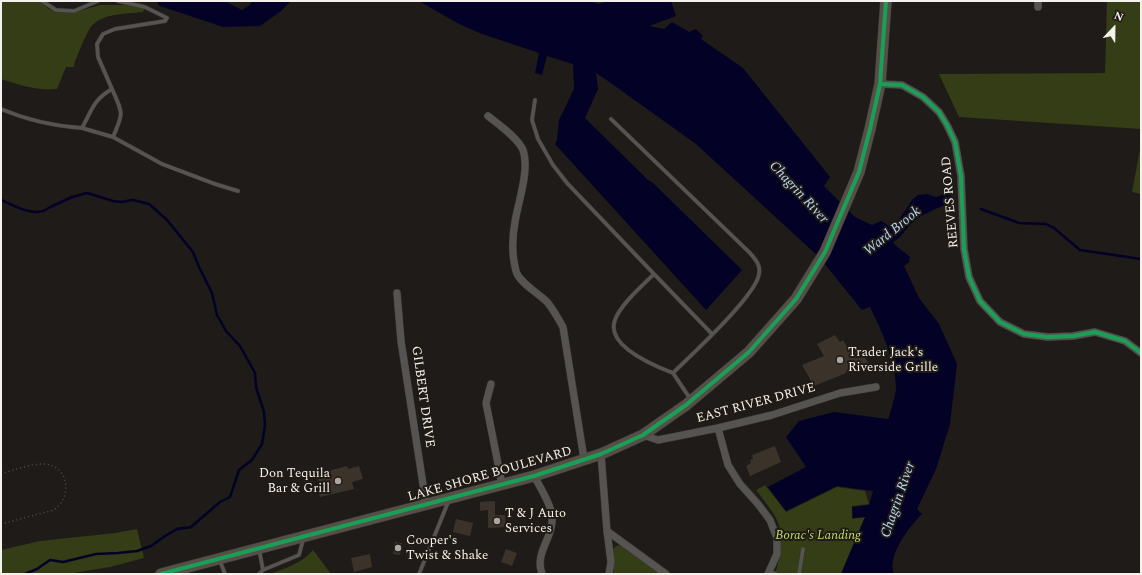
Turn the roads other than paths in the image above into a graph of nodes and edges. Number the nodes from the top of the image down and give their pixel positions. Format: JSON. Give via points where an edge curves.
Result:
{"nodes":[{"id":1,"x":42,"y":1,"type":"edge"},
{"id":2,"x":98,"y":1,"type":"edge"},
{"id":3,"x":118,"y":1,"type":"edge"},
{"id":4,"x":886,"y":1,"type":"edge"},
{"id":5,"x":880,"y":84,"type":"junction"},
{"id":6,"x":112,"y":89,"type":"junction"},
{"id":7,"x":535,"y":100,"type":"dead end"},
{"id":8,"x":1,"y":109,"type":"edge"},
{"id":9,"x":488,"y":116,"type":"dead end"},
{"id":10,"x":611,"y":119,"type":"dead end"},
{"id":11,"x":82,"y":128,"type":"junction"},
{"id":12,"x":113,"y":137,"type":"junction"},
{"id":13,"x":238,"y":191,"type":"dead end"},
{"id":14,"x":654,"y":274,"type":"junction"},
{"id":15,"x":397,"y":293,"type":"dead end"},
{"id":16,"x":712,"y":334,"type":"junction"},
{"id":17,"x":1141,"y":354,"type":"edge"},
{"id":18,"x":673,"y":373,"type":"junction"},
{"id":19,"x":491,"y":384,"type":"dead end"},
{"id":20,"x":876,"y":387,"type":"dead end"},
{"id":21,"x":692,"y":400,"type":"junction"},
{"id":22,"x":718,"y":428,"type":"junction"},
{"id":23,"x":643,"y":435,"type":"junction"},
{"id":24,"x":601,"y":454,"type":"junction"},
{"id":25,"x":584,"y":459,"type":"junction"},
{"id":26,"x":534,"y":476,"type":"junction"},
{"id":27,"x":502,"y":484,"type":"junction"},
{"id":28,"x":450,"y":497,"type":"junction"},
{"id":29,"x":426,"y":504,"type":"junction"},
{"id":30,"x":607,"y":531,"type":"junction"},
{"id":31,"x":304,"y":536,"type":"junction"},
{"id":32,"x":259,"y":548,"type":"junction"},
{"id":33,"x":803,"y":549,"type":"dead end"},
{"id":34,"x":219,"y":558,"type":"junction"},
{"id":35,"x":263,"y":570,"type":"junction"},
{"id":36,"x":771,"y":573,"type":"edge"},
{"id":37,"x":160,"y":574,"type":"edge"},
{"id":38,"x":225,"y":574,"type":"edge"},
{"id":39,"x":259,"y":574,"type":"edge"},
{"id":40,"x":419,"y":574,"type":"edge"},
{"id":41,"x":542,"y":574,"type":"edge"},
{"id":42,"x":609,"y":574,"type":"edge"},
{"id":43,"x":666,"y":574,"type":"edge"},
{"id":44,"x":799,"y":574,"type":"edge"}],
"edges":[{"from":1,"to":2,"type":"lane","via":[[56,10],[74,11]]},
{"from":3,"to":6,"type":"lane","via":[[145,7],[167,18],[165,21],[115,29],[103,34],[97,44],[98,57]]},
{"from":4,"to":5,"type":"main road","name":"LAKE SHORE BOULEVARD"},
{"from":5,"to":17,"type":"street","name":"REEVES ROAD","via":[[902,85],[939,112],[947,125],[955,142],[961,176],[964,249],[968,277],[980,301],[1000,322],[1024,334],[1048,337],[1095,332],[1125,341]]},
{"from":5,"to":21,"type":"main road","name":"LAKE SHORE BOULEVARD","via":[[859,172],[825,252],[796,299],[749,352]]},
{"from":6,"to":11,"type":"lane","via":[[93,104]]},
{"from":6,"to":12,"type":"lane","via":[[121,110],[121,119]]},
{"from":7,"to":14,"type":"lane","via":[[532,120],[538,139],[553,165]]},
{"from":8,"to":11,"type":"lane","via":[[38,122]]},
{"from":9,"to":25,"type":"street","via":[[513,137],[523,150],[525,168],[514,224],[513,249],[516,273],[547,302],[563,327]]},
{"from":10,"to":16,"type":"lane","via":[[750,253],[760,268],[751,291]]},
{"from":11,"to":12,"type":"lane"},
{"from":12,"to":13,"type":"lane","via":[[162,164]]},
{"from":14,"to":16,"type":"lane"},
{"from":14,"to":18,"type":"lane","via":[[620,310],[614,321],[614,333],[634,354]]},
{"from":15,"to":29,"type":"street","name":"GILBERT DRIVE","via":[[401,341]]},
{"from":16,"to":18,"type":"lane"},
{"from":18,"to":21,"type":"lane"},
{"from":19,"to":27,"type":"street","via":[[486,402]]},
{"from":20,"to":22,"type":"street","name":"EAST RIVER DRIVE","via":[[840,393]]},
{"from":21,"to":23,"type":"main road","name":"LAKE SHORE BOULEVARD"},
{"from":22,"to":23,"type":"street","name":"EAST RIVER DRIVE","via":[[658,440]]},
{"from":22,"to":36,"type":"street","via":[[728,465],[770,520],[777,538],[777,554]]},
{"from":23,"to":24,"type":"main road","name":"LAKE SHORE BOULEVARD"},
{"from":24,"to":25,"type":"main road","name":"LAKE SHORE BOULEVARD"},
{"from":24,"to":30,"type":"street"},
{"from":25,"to":26,"type":"main road","name":"LAKE SHORE BOULEVARD"},
{"from":26,"to":27,"type":"main road","name":"LAKE SHORE BOULEVARD"},
{"from":26,"to":41,"type":"street","via":[[552,515],[550,533],[541,554],[539,566]]},
{"from":27,"to":28,"type":"main road","name":"LAKE SHORE BOULEVARD"},
{"from":28,"to":29,"type":"main road","name":"LAKE SHORE BOULEVARD"},
{"from":28,"to":40,"type":"lane"},
{"from":29,"to":31,"type":"main road","name":"LAKE SHORE BOULEVARD"},
{"from":30,"to":42,"type":"street","via":[[611,562]]},
{"from":30,"to":43,"type":"street"},
{"from":31,"to":32,"type":"main road","name":"LAKE SHORE BOULEVARD"},
{"from":31,"to":35,"type":"lane","via":[[299,555]]},
{"from":32,"to":34,"type":"main road","name":"LAKE SHORE BOULEVARD"},
{"from":32,"to":35,"type":"lane"},
{"from":33,"to":44,"type":"lane"},
{"from":34,"to":37,"type":"main road","name":"LAKE SHORE BOULEVARD"},
{"from":34,"to":38,"type":"lane"},
{"from":35,"to":39,"type":"lane"}]}
